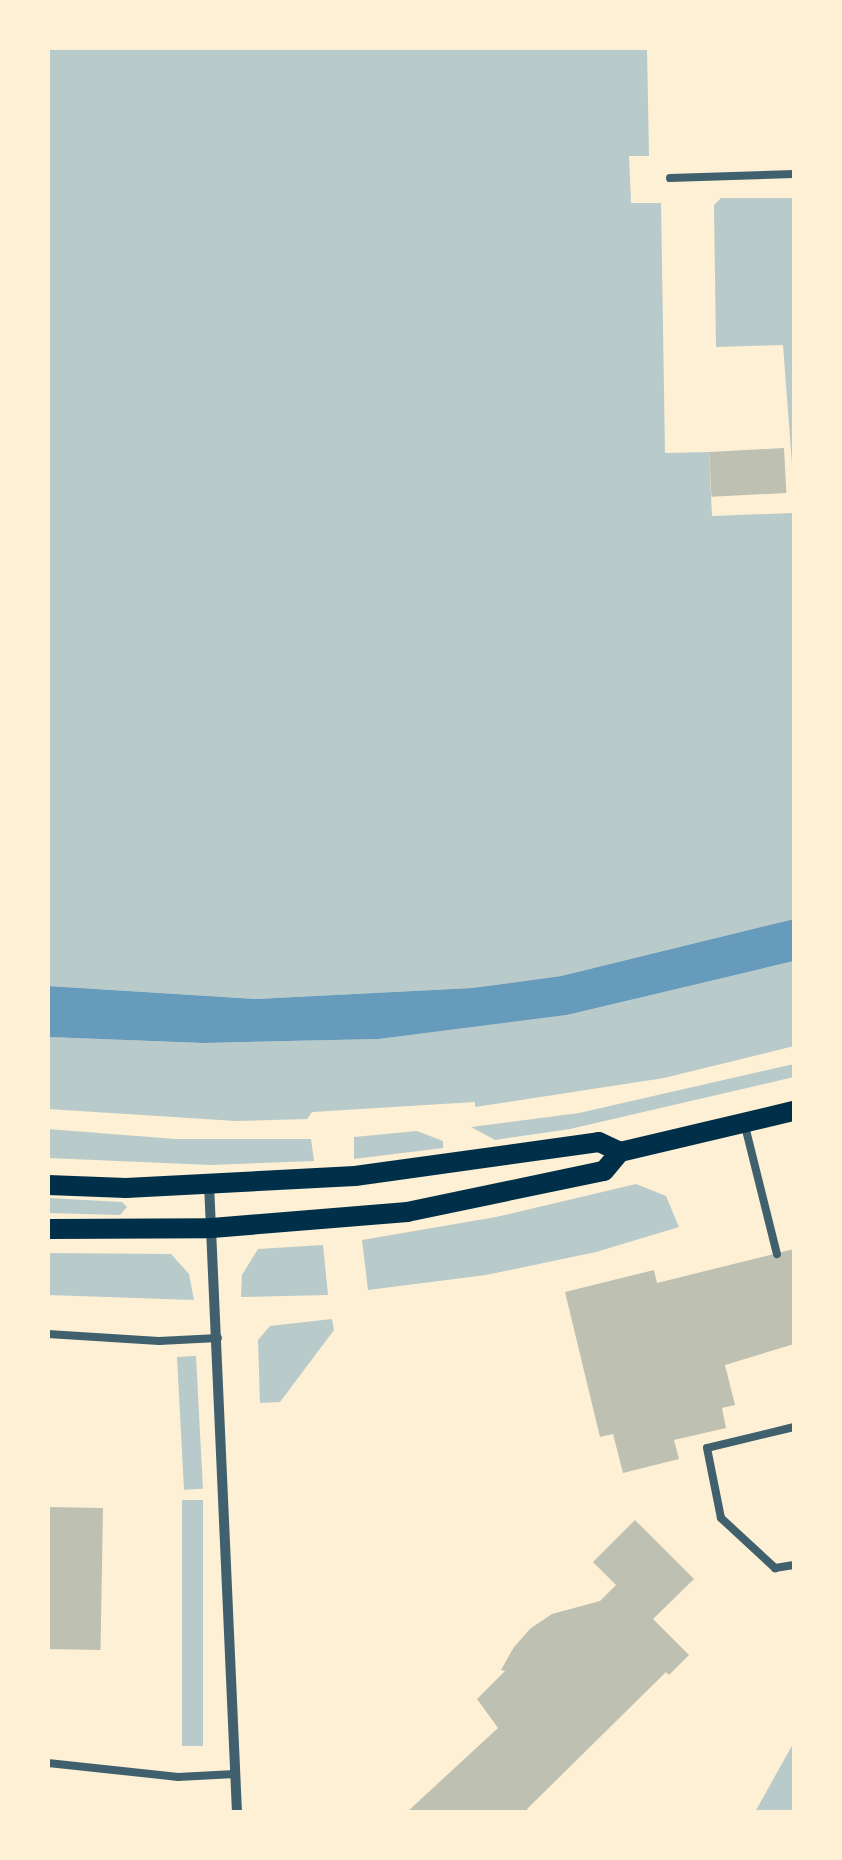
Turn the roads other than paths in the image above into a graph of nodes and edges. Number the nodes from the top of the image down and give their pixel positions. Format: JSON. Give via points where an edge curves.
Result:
{"nodes":[{"id":1,"x":794,"y":174,"type":"edge"},
{"id":2,"x":670,"y":178,"type":"dead end"},
{"id":3,"x":794,"y":1111,"type":"edge"},
{"id":4,"x":744,"y":1122,"type":"junction"},
{"id":5,"x":620,"y":1152,"type":"junction"},
{"id":6,"x":209,"y":1182,"type":"junction"},
{"id":7,"x":48,"y":1185,"type":"edge"},
{"id":8,"x":212,"y":1228,"type":"junction"},
{"id":9,"x":48,"y":1229,"type":"edge"},
{"id":10,"x":777,"y":1254,"type":"dead end"},
{"id":11,"x":48,"y":1334,"type":"edge"},
{"id":12,"x":218,"y":1338,"type":"junction"},
{"id":13,"x":794,"y":1427,"type":"edge"},
{"id":14,"x":794,"y":1564,"type":"edge"},
{"id":15,"x":48,"y":1762,"type":"edge"},
{"id":16,"x":235,"y":1774,"type":"junction"},
{"id":17,"x":237,"y":1812,"type":"edge"}],
"edges":[{"from":1,"to":2,"type":"lane"},
{"from":3,"to":4,"type":"main road"},
{"from":4,"to":5,"type":"main road"},
{"from":4,"to":10,"type":"lane"},
{"from":5,"to":6,"type":"main road","via":[[599,1142],[355,1176]]},
{"from":5,"to":8,"type":"main road","via":[[604,1171],[407,1212]]},
{"from":6,"to":7,"type":"main road"},
{"from":6,"to":8,"type":"street"},
{"from":8,"to":9,"type":"main road"},
{"from":8,"to":12,"type":"street"},
{"from":11,"to":12,"type":"lane"},
{"from":12,"to":16,"type":"street"},
{"from":13,"to":14,"type":"lane","via":[[708,1448],[722,1518],[776,1568]]},
{"from":15,"to":16,"type":"lane","via":[[178,1776]]},
{"from":16,"to":17,"type":"street"}]}
